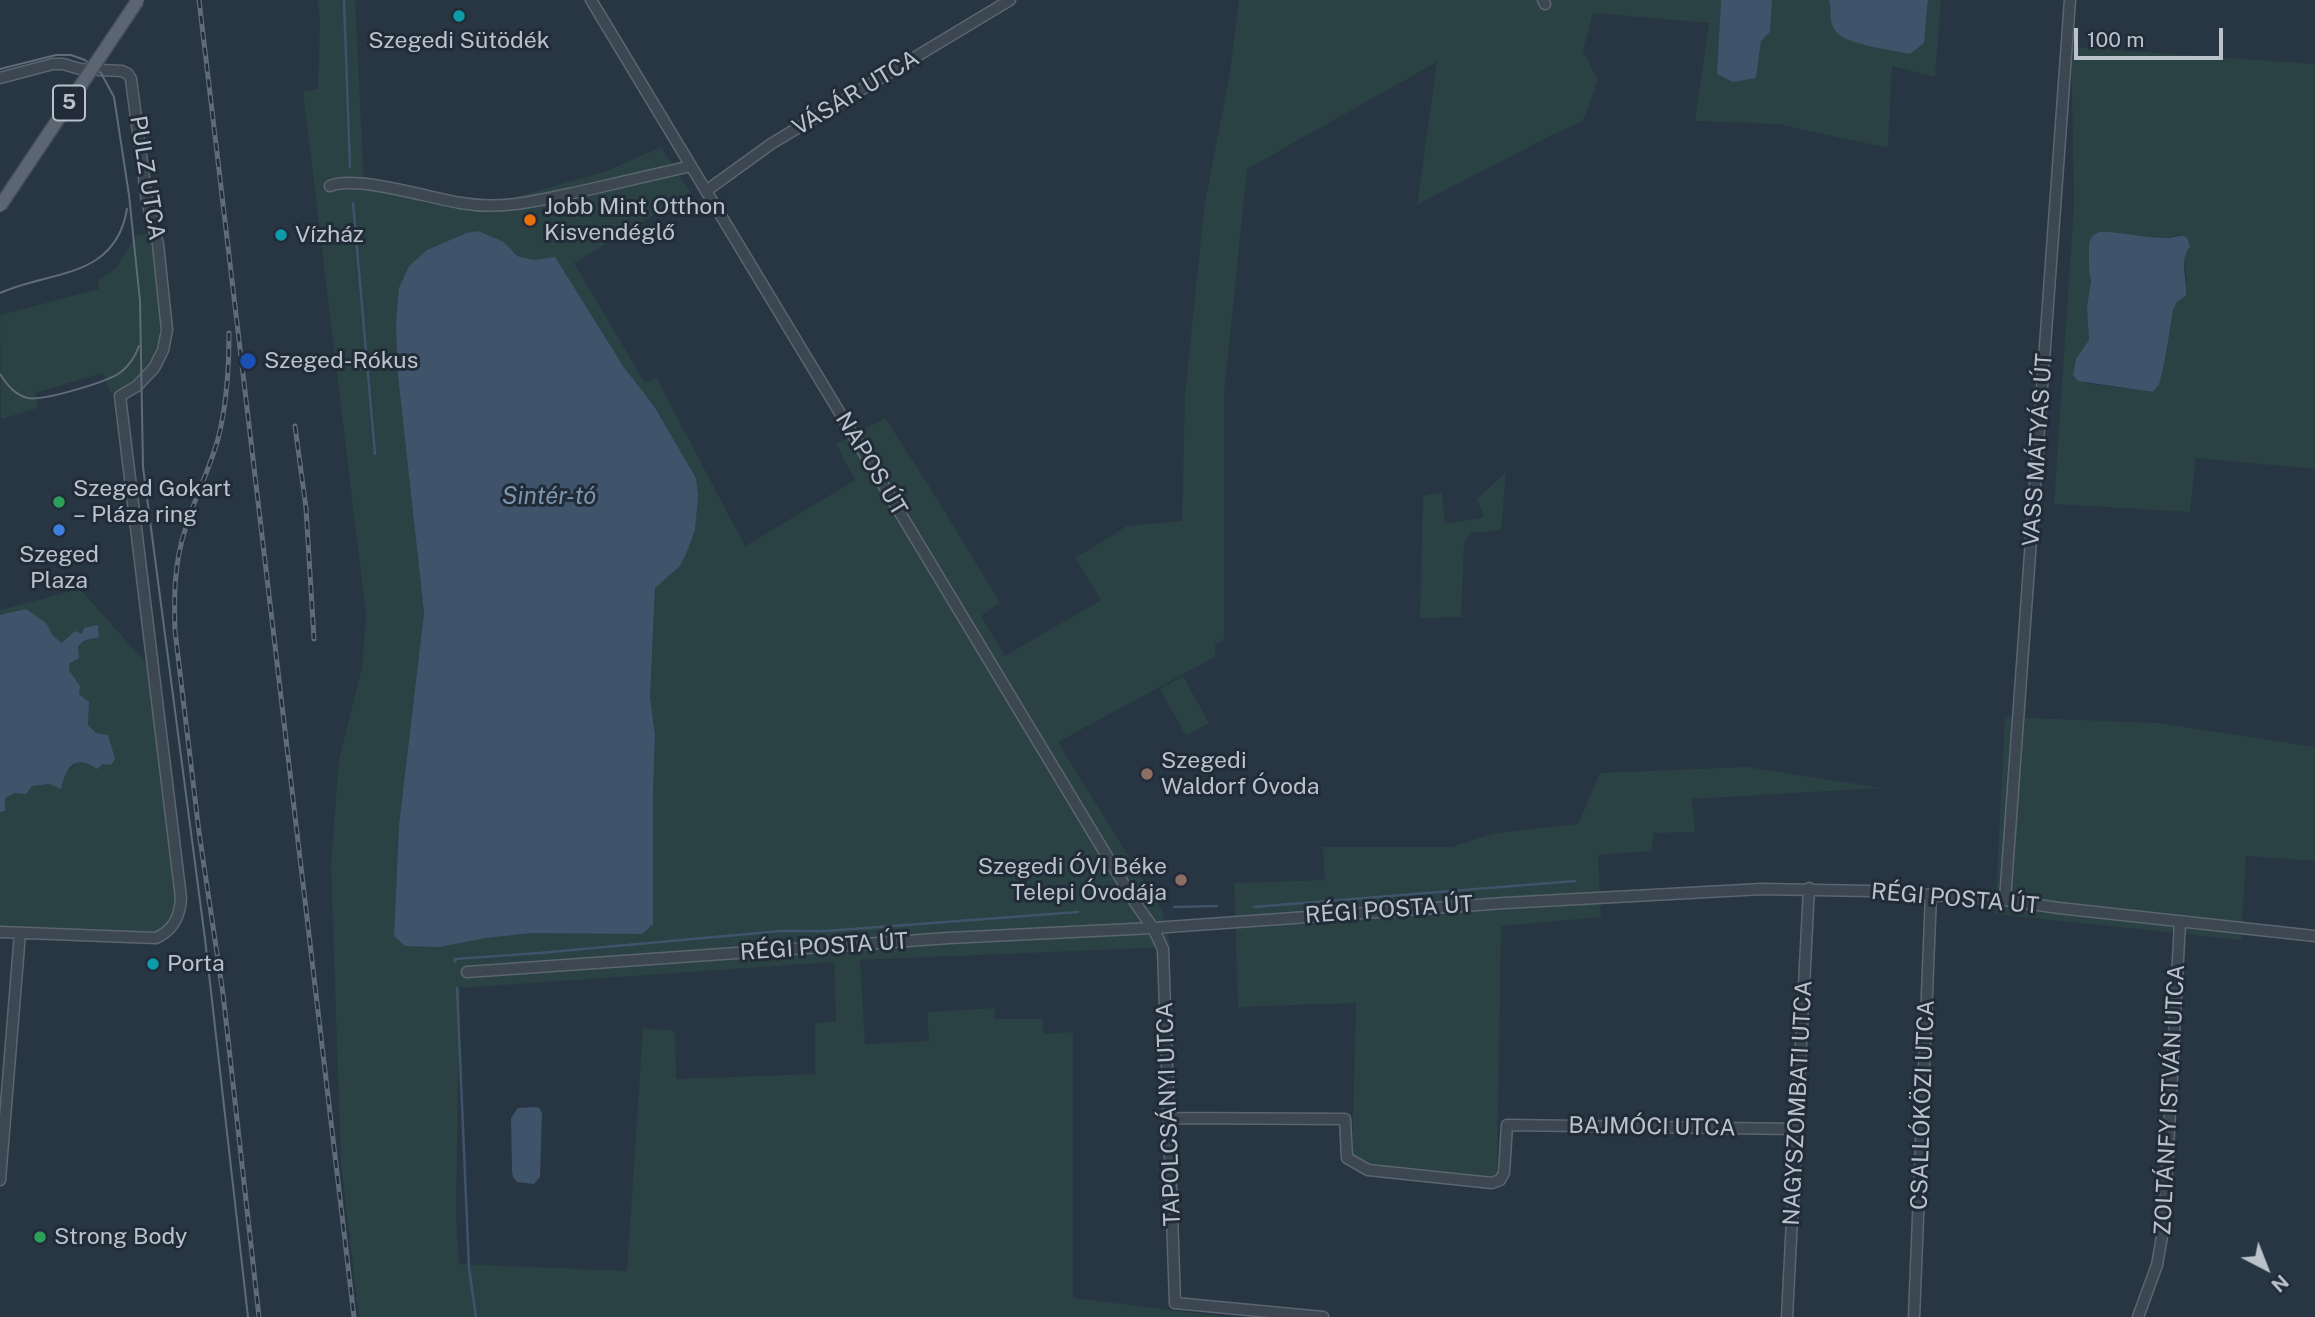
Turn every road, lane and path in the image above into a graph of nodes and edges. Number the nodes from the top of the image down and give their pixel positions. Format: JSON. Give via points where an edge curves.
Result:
{"nodes":[{"id":1,"x":138,"y":0,"type":"edge"},
{"id":2,"x":591,"y":0,"type":"edge"},
{"id":3,"x":1010,"y":0,"type":"edge"},
{"id":4,"x":2070,"y":0,"type":"edge"},
{"id":5,"x":0,"y":78,"type":"edge"},
{"id":6,"x":691,"y":166,"type":"junction"},
{"id":7,"x":334,"y":184,"type":"dead end"},
{"id":8,"x":706,"y":191,"type":"junction"},
{"id":9,"x":0,"y":206,"type":"edge"},
{"id":10,"x":1808,"y":888,"type":"junction"},
{"id":11,"x":1931,"y":894,"type":"junction"},
{"id":12,"x":2005,"y":900,"type":"junction"},
{"id":13,"x":2180,"y":922,"type":"junction"},
{"id":14,"x":1153,"y":928,"type":"junction"},
{"id":15,"x":0,"y":932,"type":"edge"},
{"id":16,"x":20,"y":933,"type":"junction"},
{"id":17,"x":2314,"y":937,"type":"edge"},
{"id":18,"x":467,"y":972,"type":"dead end"},
{"id":19,"x":1169,"y":1118,"type":"junction"},
{"id":20,"x":1797,"y":1129,"type":"junction"},
{"id":21,"x":0,"y":1180,"type":"edge"},
{"id":22,"x":1236,"y":1313,"type":"edge"},
{"id":23,"x":1323,"y":1317,"type":"edge"},
{"id":24,"x":1787,"y":1317,"type":"edge"},
{"id":25,"x":1914,"y":1317,"type":"edge"},
{"id":26,"x":2138,"y":1317,"type":"edge"}],
"edges":[{"from":1,"to":9,"type":"main road","number":"5","bridge":true},
{"from":2,"to":6,"type":"street","name":"NAPOS ÚT"},
{"from":3,"to":8,"type":"street","name":"VÁSÁR UTCA","via":[[771,144]]},
{"from":4,"to":12,"type":"street","name":"VASS MÁTYÁS ÚT"},
{"from":5,"to":16,"type":"street","name":"PULZ UTCA","via":[[58,64],[122,71],[131,79],[167,330],[154,368],[120,396],[181,898],[174,923],[156,938]]},
{"from":6,"to":7,"type":"street","via":[[515,206],[485,207],[370,185]]},
{"from":6,"to":8,"type":"street","name":"NAPOS ÚT"},
{"from":8,"to":14,"type":"street","name":"NAPOS ÚT"},
{"from":10,"to":11,"type":"street","name":"RÉGI POSTA ÚT"},
{"from":10,"to":14,"type":"street","name":"RÉGI POSTA ÚT"},
{"from":10,"to":20,"type":"street","name":"NAGYSZOMBATI UTCA"},
{"from":11,"to":12,"type":"street","name":"RÉGI POSTA ÚT"},
{"from":11,"to":25,"type":"street","name":"CSALLÓKÖZI UTCA"},
{"from":12,"to":13,"type":"street","name":"RÉGI POSTA ÚT"},
{"from":13,"to":17,"type":"street","name":"RÉGI POSTA ÚT"},
{"from":13,"to":26,"type":"street","name":"ZOLTÁNFY ISTVÁN UTCA","via":[[2164,1225],[2157,1265]]},
{"from":14,"to":18,"type":"street","name":"RÉGI POSTA ÚT"},
{"from":14,"to":19,"type":"street","name":"TAPOLCSÁNYI UTCA","via":[[1163,949]]},
{"from":15,"to":16,"type":"street"},
{"from":16,"to":21,"type":"street"},
{"from":19,"to":20,"type":"street","name":"BAJMÓCI UTCA","via":[[1345,1119],[1347,1158],[1368,1170],[1492,1183],[1504,1173],[1507,1125]]},
{"from":19,"to":22,"type":"street","name":"TAPOLCSÁNYI UTCA","via":[[1175,1303]]},
{"from":20,"to":24,"type":"street","name":"NAGYSZOMBATI UTCA"},
{"from":22,"to":23,"type":"street"}]}
